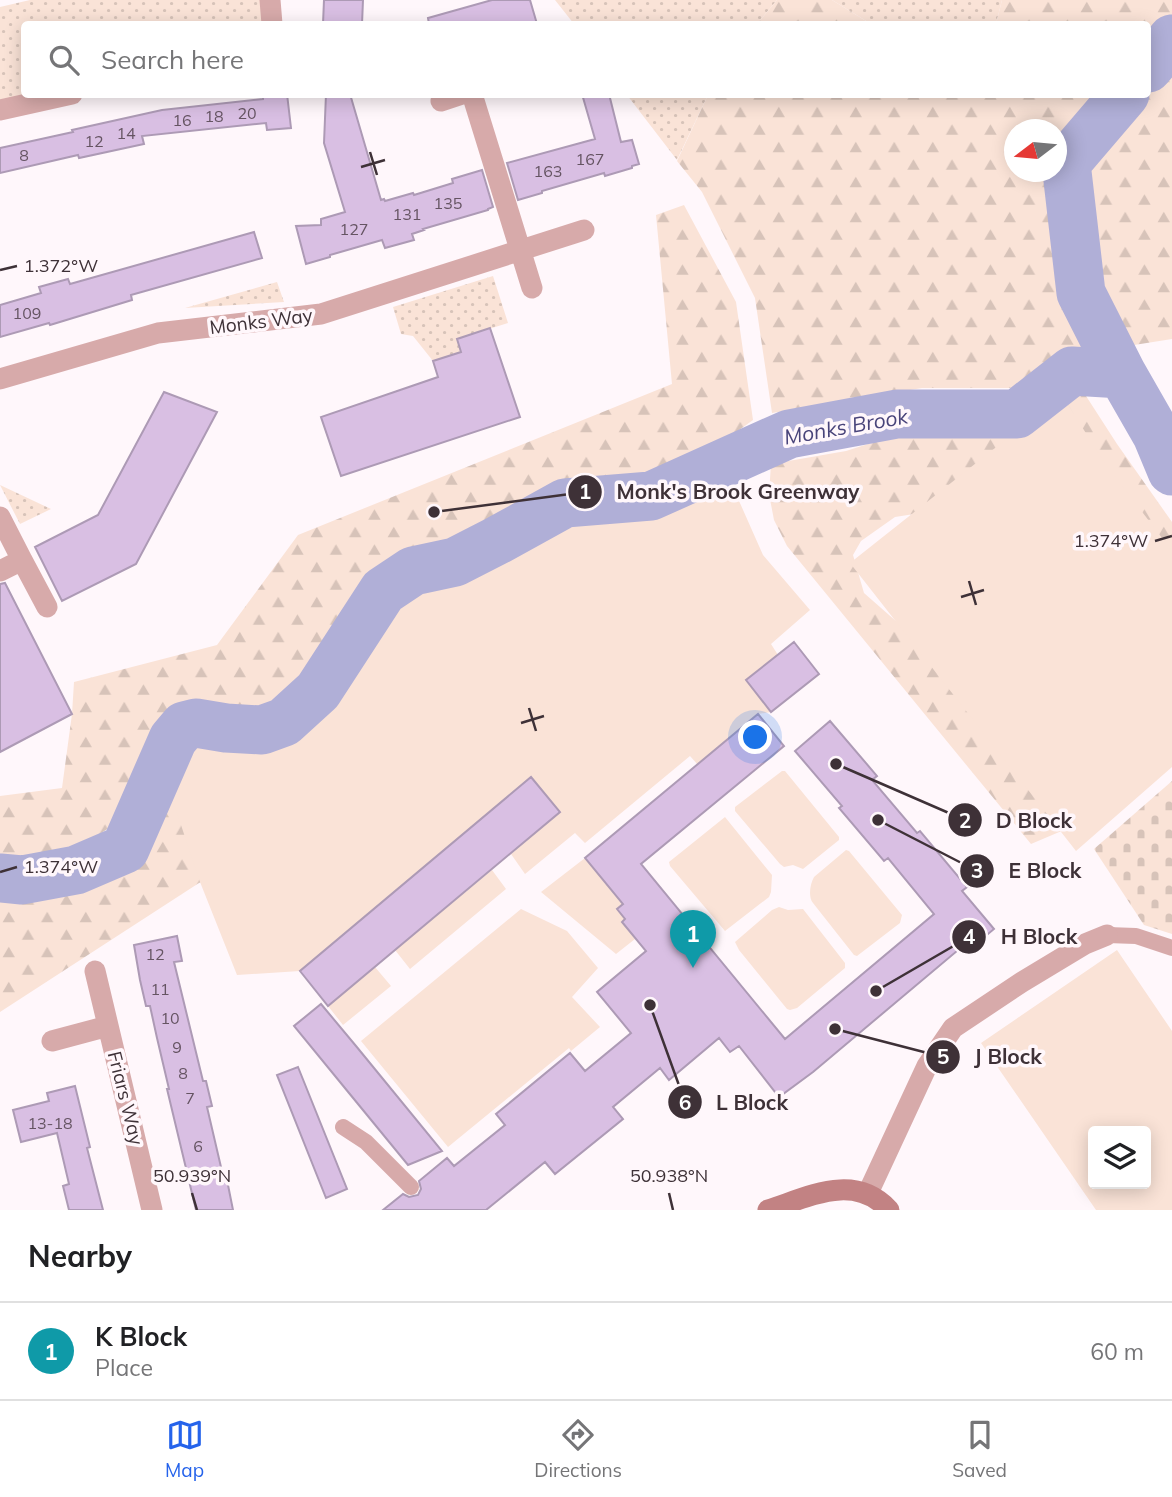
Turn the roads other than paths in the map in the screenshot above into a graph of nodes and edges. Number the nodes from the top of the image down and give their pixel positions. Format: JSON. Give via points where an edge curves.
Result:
{"nodes":[{"id":1,"x":270,"y":0,"type":"edge"},
{"id":2,"x":272,"y":21,"type":"edge"},
{"id":3,"x":54,"y":98,"type":"edge"},
{"id":4,"x":450,"y":98,"type":"edge"},
{"id":5,"x":473,"y":98,"type":"edge"},
{"id":6,"x":441,"y":101,"type":"dead end"},
{"id":7,"x":0,"y":110,"type":"edge"},
{"id":8,"x":584,"y":230,"type":"dead end"},
{"id":9,"x":520,"y":250,"type":"junction"},
{"id":10,"x":532,"y":288,"type":"dead end"},
{"id":11,"x":0,"y":379,"type":"edge"},
{"id":12,"x":0,"y":517,"type":"edge"},
{"id":13,"x":22,"y":560,"type":"junction"},
{"id":14,"x":0,"y":570,"type":"edge"},
{"id":15,"x":47,"y":607,"type":"dead end"},
{"id":16,"x":1107,"y":935,"type":"joint"},
{"id":17,"x":1172,"y":948,"type":"edge"},
{"id":18,"x":95,"y":971,"type":"dead end"},
{"id":19,"x":108,"y":1026,"type":"junction"},
{"id":20,"x":52,"y":1041,"type":"dead end"},
{"id":21,"x":343,"y":1127,"type":"dead end"},
{"id":22,"x":411,"y":1187,"type":"dead end"},
{"id":23,"x":868,"y":1194,"type":"junction"},
{"id":24,"x":152,"y":1210,"type":"edge"},
{"id":25,"x":768,"y":1210,"type":"edge"},
{"id":26,"x":889,"y":1210,"type":"edge"}],
"edges":[{"from":1,"to":2,"type":"street"},
{"from":3,"to":7,"type":"street"},
{"from":4,"to":6,"type":"street"},
{"from":5,"to":9,"type":"street"},
{"from":8,"to":9,"type":"street","name":"Monks Way"},
{"from":9,"to":10,"type":"street"},
{"from":9,"to":11,"type":"street","name":"Monks Way","via":[[321,314],[158,333]]},
{"from":12,"to":13,"type":"street"},
{"from":13,"to":14,"type":"street"},
{"from":13,"to":15,"type":"street"},
{"from":16,"to":17,"type":"lane","via":[[1136,936]]},
{"from":16,"to":23,"type":"street","via":[[1022,982],[954,1028],[927,1066]]},
{"from":18,"to":19,"type":"street","name":"Friars Way"},
{"from":19,"to":20,"type":"street","name":"Friars Way"},
{"from":19,"to":24,"type":"street","name":"Friars Way"},
{"from":21,"to":22,"type":"lane","via":[[366,1142]]},
{"from":23,"to":25,"type":"street","via":[[840,1189]]},
{"from":23,"to":26,"type":"street"}]}
